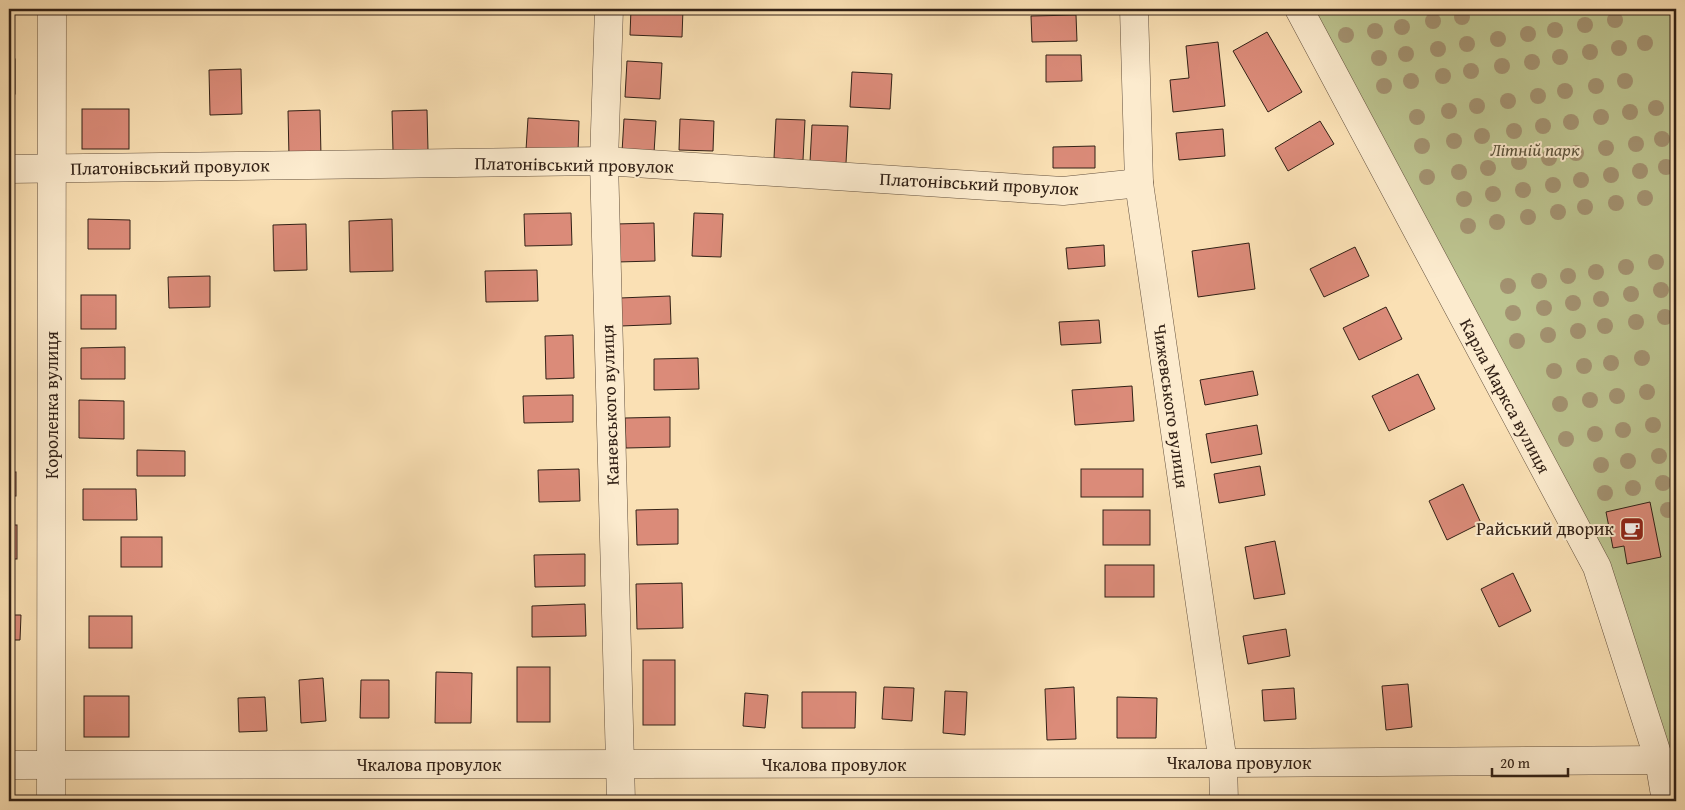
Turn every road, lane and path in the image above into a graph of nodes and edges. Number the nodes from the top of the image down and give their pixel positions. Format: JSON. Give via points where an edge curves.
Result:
{"nodes":[{"id":1,"x":52,"y":9,"type":"edge"},
{"id":2,"x":610,"y":9,"type":"edge"},
{"id":3,"x":1134,"y":9,"type":"edge"},
{"id":4,"x":1299,"y":9,"type":"edge"},
{"id":5,"x":604,"y":161,"type":"junction"},
{"id":6,"x":53,"y":168,"type":"junction"},
{"id":7,"x":9,"y":169,"type":"edge"},
{"id":8,"x":1139,"y":183,"type":"junction"},
{"id":9,"x":1659,"y":760,"type":"junction"},
{"id":10,"x":1223,"y":763,"type":"junction"},
{"id":11,"x":9,"y":765,"type":"edge"},
{"id":12,"x":50,"y":765,"type":"junction"},
{"id":13,"x":620,"y":765,"type":"junction"},
{"id":14,"x":51,"y":801,"type":"edge"},
{"id":15,"x":622,"y":801,"type":"edge"},
{"id":16,"x":1224,"y":801,"type":"edge"},
{"id":17,"x":1666,"y":801,"type":"edge"}],
"edges":[{"from":1,"to":6,"type":"street","name":"Короленка вулиця"},
{"from":2,"to":5,"type":"street","name":"Каневського вулиця"},
{"from":3,"to":8,"type":"street","name":"Чижевського вулиця"},
{"from":4,"to":9,"type":"street","name":"Карла Маркса вулиця","via":[[1597,567]]},
{"from":5,"to":6,"type":"street","name":"Платонівський провулок"},
{"from":5,"to":8,"type":"street","name":"Платонівський провулок","via":[[1064,191]]},
{"from":5,"to":13,"type":"street","name":"Каневського вулиця"},
{"from":6,"to":7,"type":"street","name":"Платонівський провулок"},
{"from":6,"to":12,"type":"street","name":"Короленка вулиця"},
{"from":8,"to":10,"type":"street","name":"Чижевського вулиця"},
{"from":9,"to":10,"type":"street","name":"Чкалова провулок"},
{"from":9,"to":17,"type":"street","name":"Карла Маркса вулиця"},
{"from":10,"to":13,"type":"street","name":"Чкалова провулок"},
{"from":10,"to":16,"type":"street","name":"Чижевського вулиця"},
{"from":11,"to":12,"type":"street","name":"Чкалова провулок"},
{"from":12,"to":13,"type":"street","name":"Чкалова провулок"},
{"from":12,"to":14,"type":"street","name":"Короленка вулиця"},
{"from":13,"to":15,"type":"street","name":"Каневського вулиця"}]}
